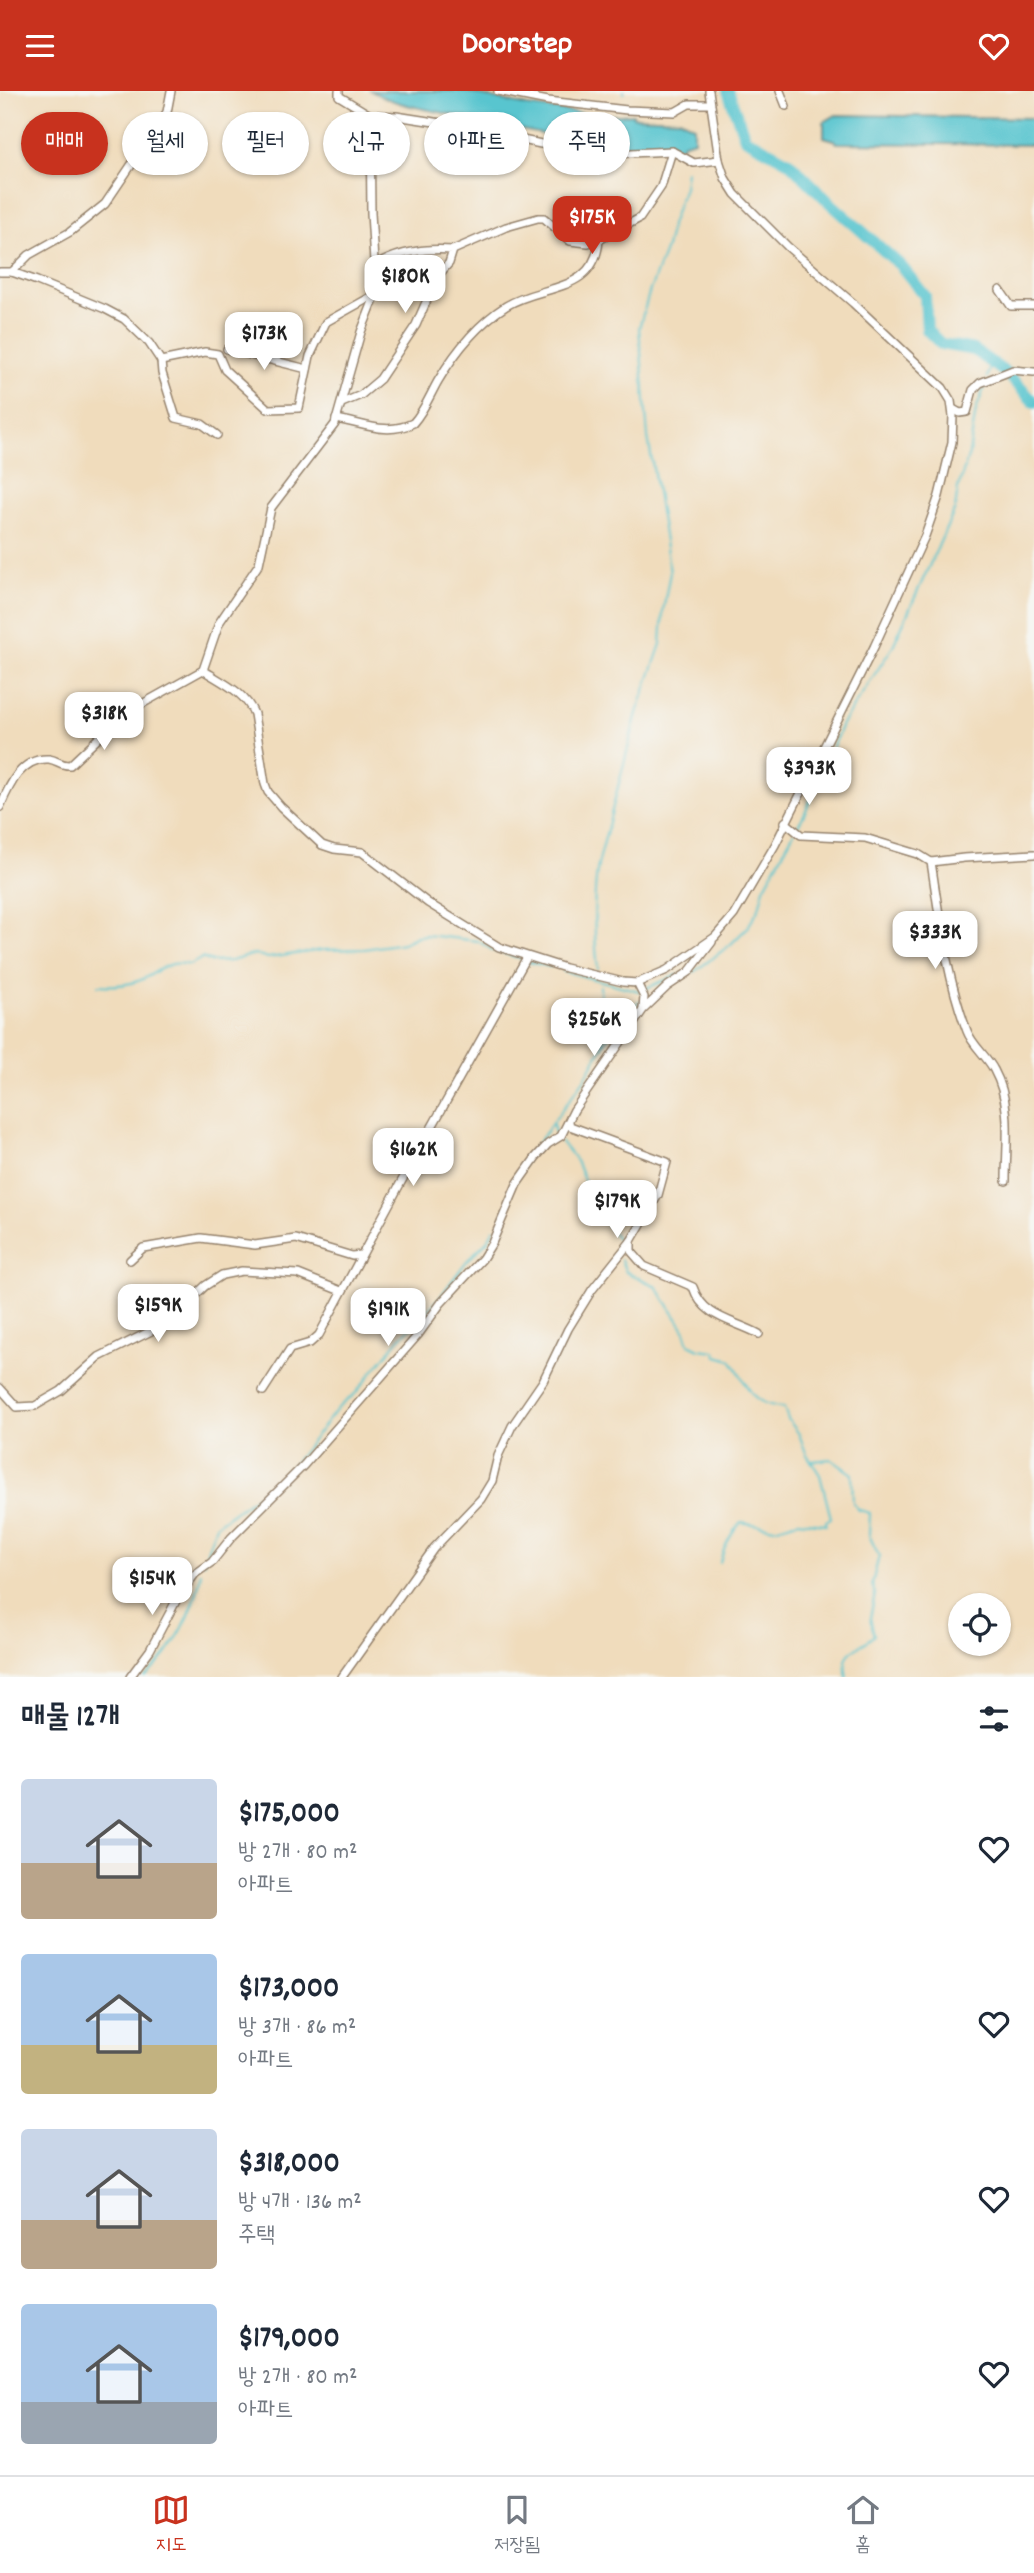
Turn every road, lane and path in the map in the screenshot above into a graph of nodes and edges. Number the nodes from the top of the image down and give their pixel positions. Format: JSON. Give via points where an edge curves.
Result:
{"nodes":[{"id":1,"x":171,"y":91,"type":"edge"},
{"id":2,"x":339,"y":91,"type":"edge"},
{"id":3,"x":498,"y":91,"type":"edge"},
{"id":4,"x":709,"y":91,"type":"edge"},
{"id":5,"x":780,"y":91,"type":"edge"},
{"id":6,"x":710,"y":104,"type":"junction"},
{"id":7,"x":786,"y":106,"type":"dead end"},
{"id":8,"x":365,"y":112,"type":"edge"},
{"id":9,"x":410,"y":119,"type":"edge"},
{"id":10,"x":672,"y":151,"type":"junction"},
{"id":11,"x":719,"y":160,"type":"junction"},
{"id":12,"x":371,"y":175,"type":"edge"},
{"id":13,"x":599,"y":240,"type":"junction"},
{"id":14,"x":453,"y":250,"type":"junction"},
{"id":15,"x":375,"y":265,"type":"junction"},
{"id":16,"x":0,"y":272,"type":"edge"},
{"id":17,"x":12,"y":272,"type":"junction"},
{"id":18,"x":1000,"y":290,"type":"dead end"},
{"id":19,"x":376,"y":295,"type":"junction"},
{"id":20,"x":1034,"y":306,"type":"edge"},
{"id":21,"x":240,"y":342,"type":"dead end"},
{"id":22,"x":227,"y":349,"type":"junction"},
{"id":23,"x":218,"y":354,"type":"junction"},
{"id":24,"x":161,"y":361,"type":"junction"},
{"id":25,"x":307,"y":369,"type":"junction"},
{"id":26,"x":1034,"y":372,"type":"edge"},
{"id":27,"x":342,"y":403,"type":"junction"},
{"id":28,"x":953,"y":408,"type":"junction"},
{"id":29,"x":336,"y":419,"type":"junction"},
{"id":30,"x":217,"y":435,"type":"dead end"},
{"id":31,"x":202,"y":670,"type":"junction"},
{"id":32,"x":0,"y":807,"type":"edge"},
{"id":33,"x":785,"y":822,"type":"junction"},
{"id":34,"x":1034,"y":854,"type":"edge"},
{"id":35,"x":931,"y":862,"type":"junction"},
{"id":36,"x":715,"y":937,"type":"junction"},
{"id":37,"x":527,"y":957,"type":"junction"},
{"id":38,"x":637,"y":983,"type":"junction"},
{"id":39,"x":643,"y":1010,"type":"junction"},
{"id":40,"x":569,"y":1122,"type":"junction"},
{"id":41,"x":1006,"y":1181,"type":"dead end"},
{"id":42,"x":631,"y":1241,"type":"junction"},
{"id":43,"x":361,"y":1255,"type":"junction"},
{"id":44,"x":131,"y":1260,"type":"dead end"},
{"id":45,"x":341,"y":1291,"type":"junction"},
{"id":46,"x":759,"y":1334,"type":"dead end"},
{"id":47,"x":0,"y":1388,"type":"edge"},
{"id":48,"x":263,"y":1391,"type":"dead end"},
{"id":49,"x":130,"y":1677,"type":"edge"},
{"id":50,"x":342,"y":1677,"type":"edge"}],
"edges":[{"from":1,"to":17,"type":"street","via":[[167,112],[105,204],[59,239],[29,254]]},
{"from":2,"to":8,"type":"street","via":[[339,96]]},
{"from":3,"to":6,"type":"street","via":[[627,110],[674,112],[689,104]]},
{"from":4,"to":6,"type":"street"},
{"from":5,"to":7,"type":"street"},
{"from":6,"to":11,"type":"street"},
{"from":9,"to":10,"type":"street","via":[[611,154]]},
{"from":10,"to":11,"type":"street","via":[[694,163]]},
{"from":10,"to":13,"type":"street","via":[[661,187],[640,218]]},
{"from":11,"to":28,"type":"street","via":[[729,185],[752,212],[943,389]]},
{"from":12,"to":15,"type":"street"},
{"from":13,"to":14,"type":"street","via":[[570,241],[544,218],[538,218]]},
{"from":13,"to":29,"type":"street","via":[[596,255],[582,276],[508,305],[456,351],[413,423],[382,429]]},
{"from":14,"to":15,"type":"street","via":[[405,251]]},
{"from":14,"to":27,"type":"street","via":[[416,325],[380,379]]},
{"from":15,"to":19,"type":"street"},
{"from":16,"to":17,"type":"street"},
{"from":17,"to":24,"type":"street","via":[[118,315],[149,343]]},
{"from":18,"to":20,"type":"street","via":[[1011,306]]},
{"from":19,"to":25,"type":"street","via":[[326,322]]},
{"from":19,"to":27,"type":"street"},
{"from":21,"to":22,"type":"street"},
{"from":22,"to":23,"type":"street"},
{"from":22,"to":25,"type":"street"},
{"from":23,"to":24,"type":"street","via":[[205,352]]},
{"from":23,"to":25,"type":"street","via":[[225,370],[268,409],[299,408]]},
{"from":24,"to":30,"type":"street","via":[[176,418],[202,424]]},
{"from":26,"to":28,"type":"street","via":[[1013,370],[980,383],[973,390],[967,412]]},
{"from":27,"to":29,"type":"street"},
{"from":28,"to":33,"type":"street","via":[[952,442],[925,536]]},
{"from":29,"to":31,"type":"street","via":[[271,508],[259,563],[219,623]]},
{"from":31,"to":32,"type":"street","via":[[124,714],[70,765],[46,759],[26,765]]},
{"from":31,"to":37,"type":"street","via":[[245,697],[254,714],[268,792],[322,845],[362,852],[462,925]]},
{"from":33,"to":35,"type":"street","via":[[801,835],[865,838]]},
{"from":33,"to":36,"type":"street","via":[[742,902]]},
{"from":34,"to":35,"type":"street"},
{"from":35,"to":41,"type":"street","via":[[943,944],[967,1030],[993,1067],[1007,1108]]},
{"from":36,"to":38,"type":"street","via":[[656,976]]},
{"from":36,"to":39,"type":"street","via":[[689,972]]},
{"from":37,"to":38,"type":"street"},
{"from":37,"to":43,"type":"street"},
{"from":38,"to":39,"type":"street","via":[[644,997]]},
{"from":39,"to":40,"type":"street"},
{"from":40,"to":42,"type":"street","via":[[667,1162],[658,1195]]},
{"from":40,"to":49,"type":"street","via":[[517,1184],[482,1259],[304,1465],[212,1562],[195,1574]]},
{"from":42,"to":46,"type":"street","via":[[631,1251],[644,1266],[687,1283],[708,1311]]},
{"from":42,"to":50,"type":"street","via":[[568,1329],[543,1381],[512,1426],[481,1499],[434,1548]]},
{"from":43,"to":44,"type":"street","via":[[296,1239],[255,1245],[201,1238],[143,1248]]},
{"from":43,"to":45,"type":"street"},
{"from":45,"to":47,"type":"street","via":[[298,1274],[232,1272],[210,1282],[165,1325],[99,1357],[61,1391],[35,1406],[17,1407]]},
{"from":45,"to":48,"type":"street","via":[[319,1335],[289,1349]]}]}
